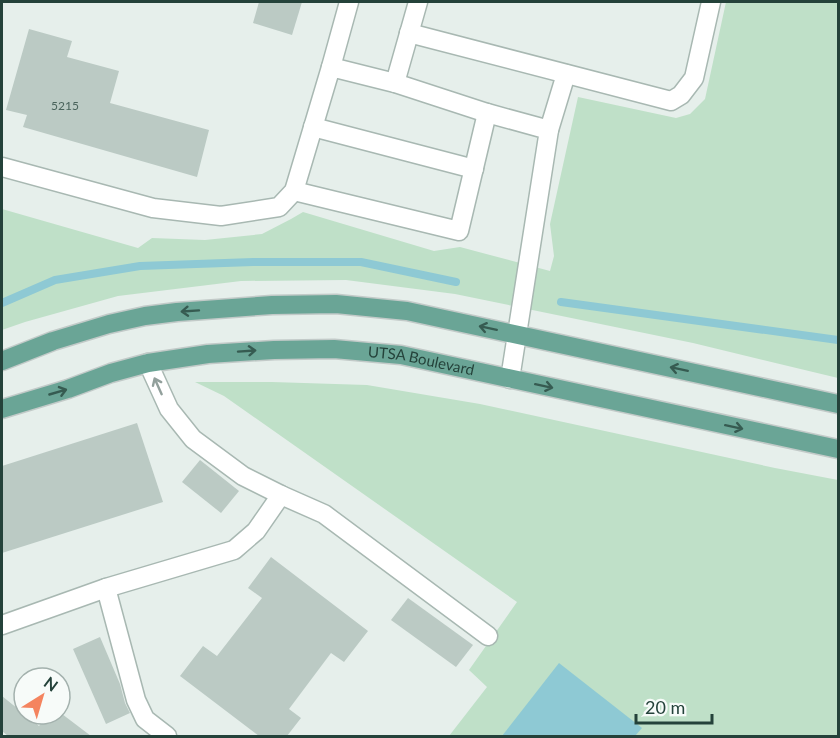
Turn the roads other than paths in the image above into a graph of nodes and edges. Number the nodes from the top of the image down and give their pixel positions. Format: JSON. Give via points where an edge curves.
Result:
{"nodes":[{"id":1,"x":349,"y":2,"type":"edge"},
{"id":2,"x":418,"y":2,"type":"edge"},
{"id":3,"x":711,"y":2,"type":"edge"},
{"id":4,"x":409,"y":33,"type":"junction"},
{"id":5,"x":332,"y":67,"type":"junction"},
{"id":6,"x":566,"y":74,"type":"junction"},
{"id":7,"x":395,"y":83,"type":"junction"},
{"id":8,"x":488,"y":113,"type":"junction"},
{"id":9,"x":313,"y":127,"type":"junction"},
{"id":10,"x":549,"y":130,"type":"junction"},
{"id":11,"x":2,"y":167,"type":"edge"},
{"id":12,"x":474,"y":169,"type":"junction"},
{"id":13,"x":294,"y":191,"type":"junction"},
{"id":14,"x":516,"y":334,"type":"junction"},
{"id":15,"x":2,"y":361,"type":"edge"},
{"id":16,"x":148,"y":363,"type":"junction"},
{"id":17,"x":510,"y":378,"type":"junction"},
{"id":18,"x":838,"y":404,"type":"edge"},
{"id":19,"x":2,"y":409,"type":"edge"},
{"id":20,"x":838,"y":450,"type":"edge"},
{"id":21,"x":281,"y":495,"type":"junction"},
{"id":22,"x":106,"y":588,"type":"junction"},
{"id":23,"x":2,"y":625,"type":"edge"},
{"id":24,"x":488,"y":636,"type":"dead end"},
{"id":25,"x":167,"y":736,"type":"edge"}],
"edges":[{"from":1,"to":5,"type":"lane"},
{"from":2,"to":4,"type":"lane"},
{"from":3,"to":6,"type":"lane","via":[[694,78],[671,101]]},
{"from":4,"to":6,"type":"lane"},
{"from":4,"to":7,"type":"lane"},
{"from":5,"to":7,"type":"lane"},
{"from":5,"to":9,"type":"lane"},
{"from":6,"to":10,"type":"lane"},
{"from":7,"to":8,"type":"lane"},
{"from":8,"to":10,"type":"lane"},
{"from":8,"to":12,"type":"lane"},
{"from":9,"to":12,"type":"lane"},
{"from":9,"to":13,"type":"lane"},
{"from":10,"to":14,"type":"lane"},
{"from":11,"to":13,"type":"lane","via":[[153,208],[221,216],[279,207]]},
{"from":12,"to":13,"type":"lane","via":[[459,231]]},
{"from":14,"to":15,"type":"main road","one_way":true,"via":[[407,310],[336,304],[272,305],[145,316],[64,338]]},
{"from":14,"to":17,"type":"lane"},
{"from":18,"to":14,"type":"main road","one_way":true},
{"from":16,"to":17,"type":"main road","name":"UTSA Boulevard","one_way":true,"via":[[208,354],[334,349],[401,355]]},
{"from":19,"to":16,"type":"main road","name":"UTSA Boulevard","one_way":true},
{"from":21,"to":16,"type":"lane","one_way":true,"via":[[243,476],[193,439],[169,409]]},
{"from":17,"to":20,"type":"main road","name":"UTSA Boulevard","one_way":true},
{"from":21,"to":22,"type":"lane","via":[[256,531],[234,550]]},
{"from":21,"to":24,"type":"lane","via":[[324,514]]},
{"from":22,"to":23,"type":"lane"},
{"from":22,"to":25,"type":"lane","via":[[136,700],[145,719]]}]}
